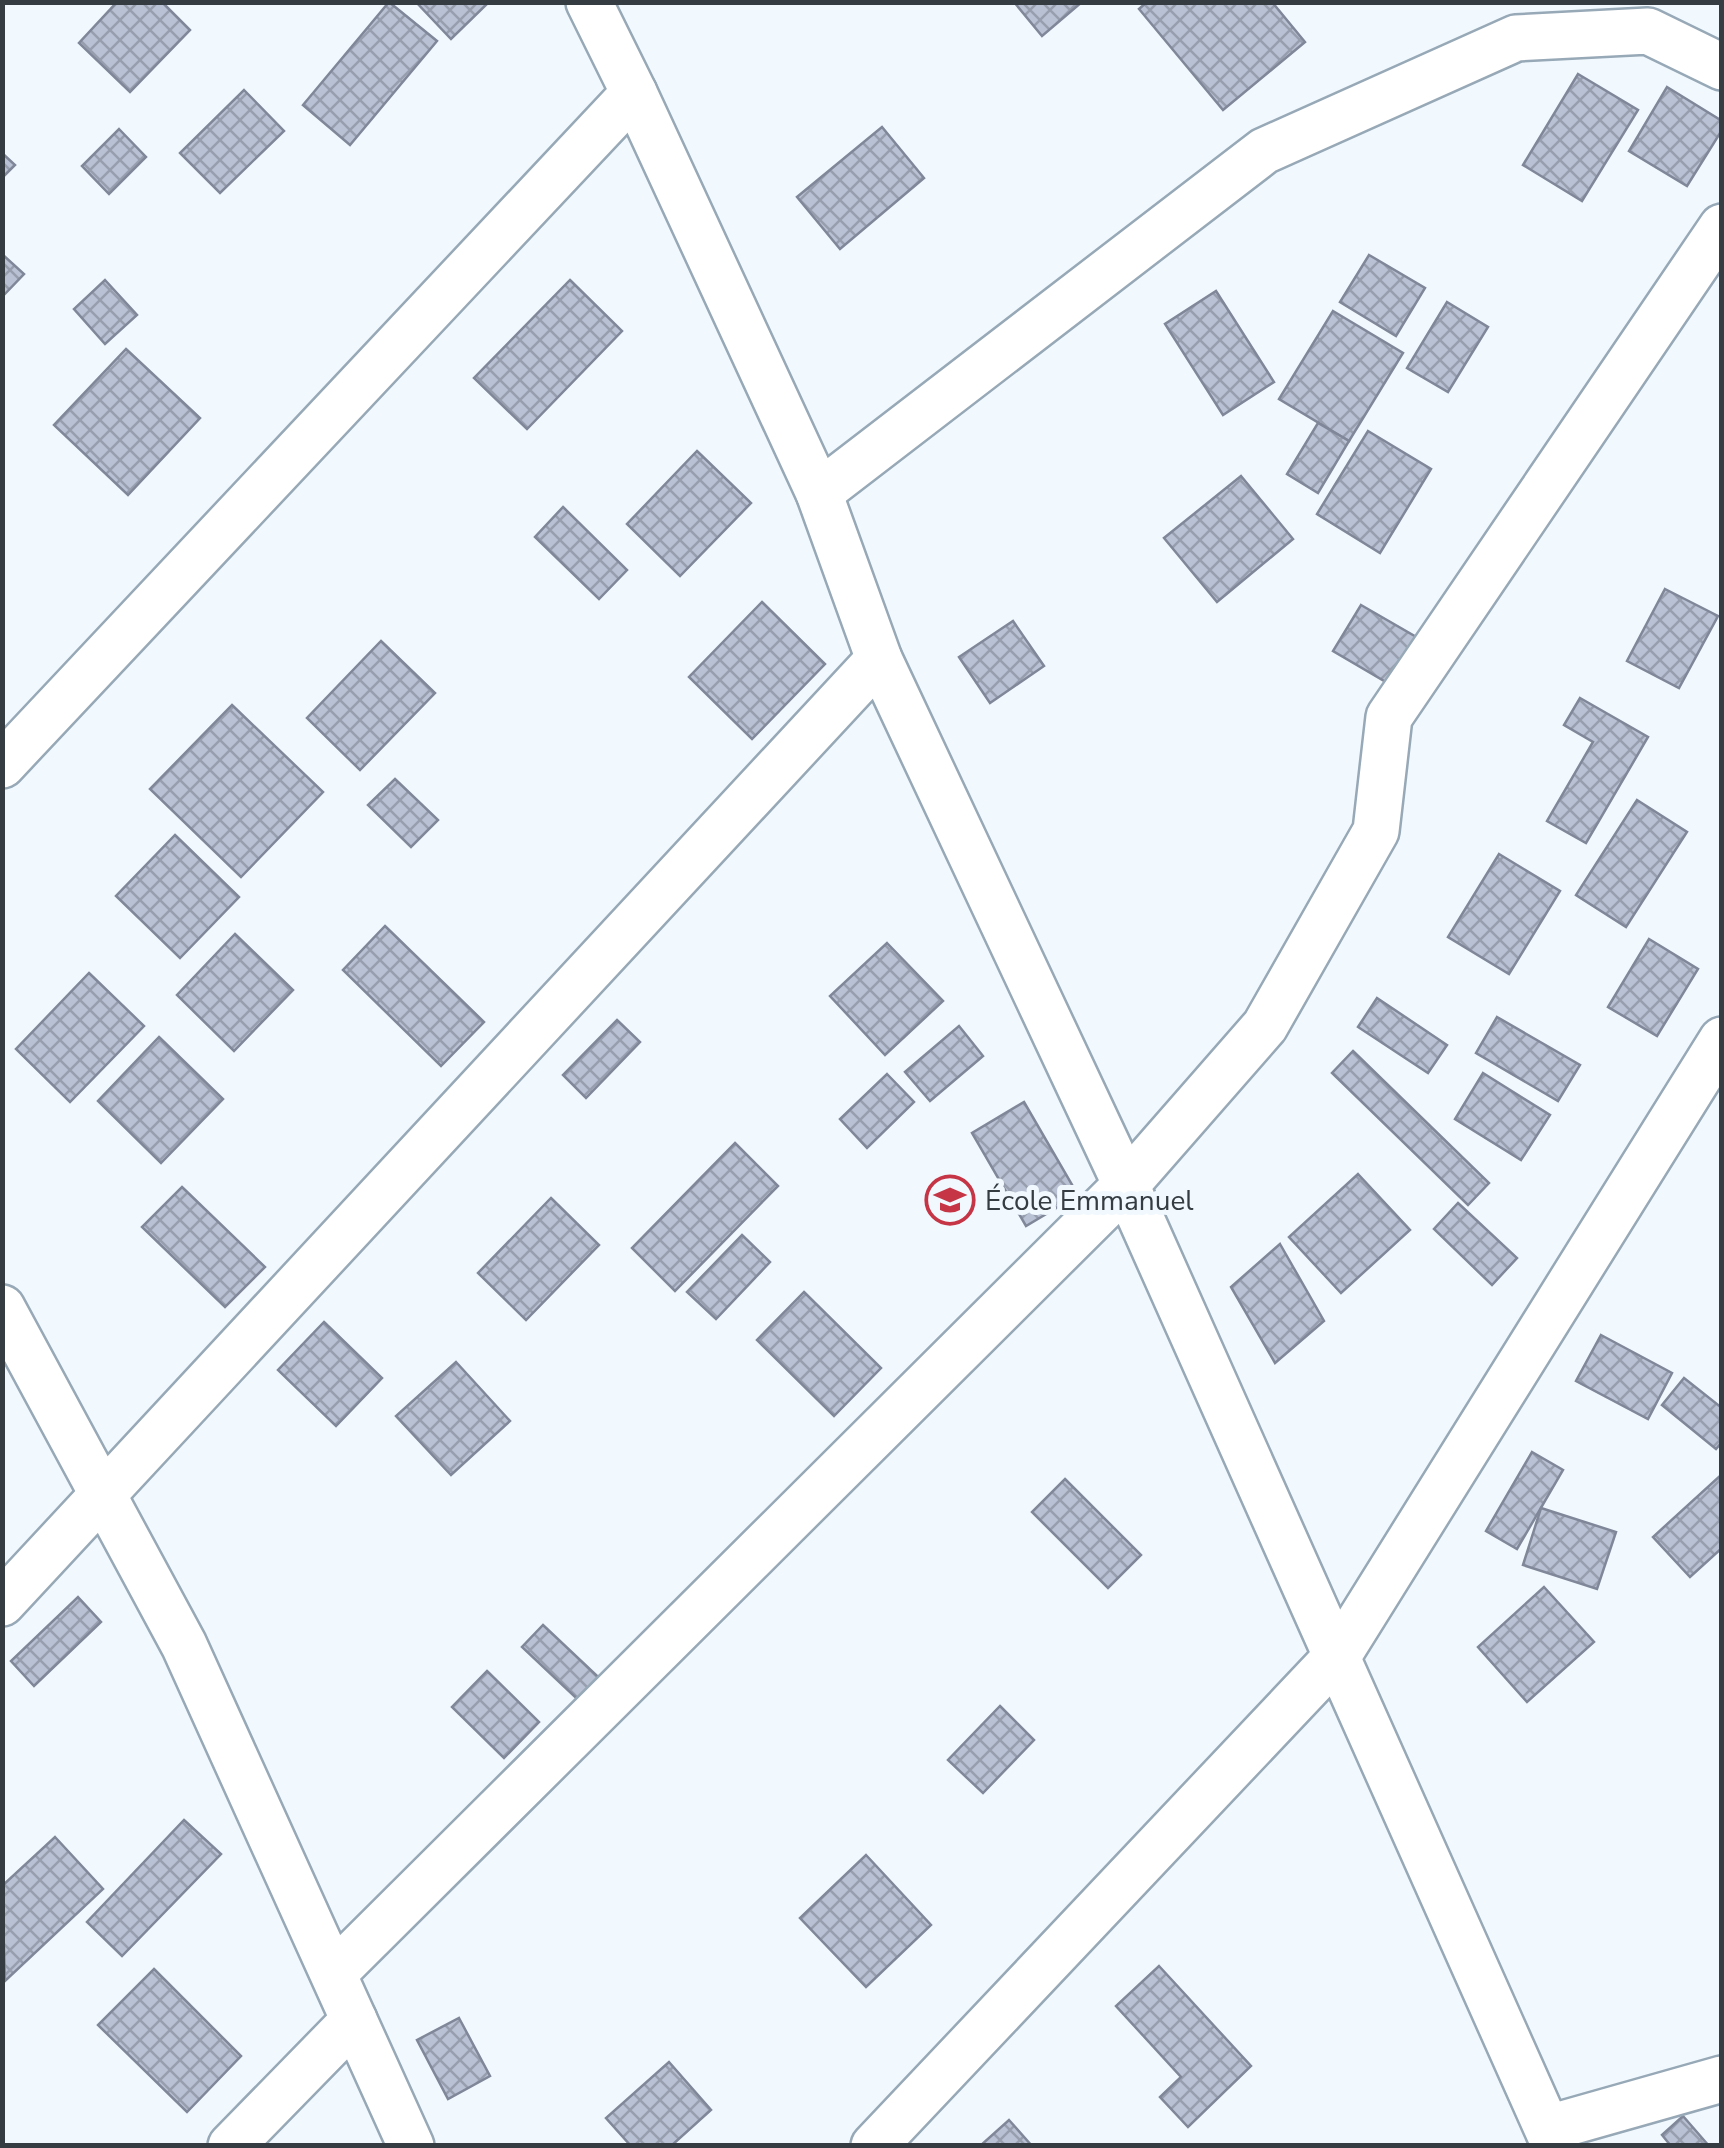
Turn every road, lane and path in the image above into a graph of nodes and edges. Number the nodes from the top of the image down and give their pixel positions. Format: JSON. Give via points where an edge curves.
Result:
{"nodes":[{"id":1,"x":589,"y":2,"type":"edge"},
{"id":2,"x":1722,"y":67,"type":"edge"},
{"id":3,"x":634,"y":92,"type":"junction"},
{"id":4,"x":1722,"y":228,"type":"edge"},
{"id":5,"x":820,"y":493,"type":"junction"},
{"id":6,"x":879,"y":659,"type":"junction"},
{"id":7,"x":2,"y":765,"type":"edge"},
{"id":8,"x":1722,"y":1040,"type":"edge"},
{"id":9,"x":1126,"y":1185,"type":"junction"},
{"id":10,"x":2,"y":1308,"type":"edge"},
{"id":11,"x":103,"y":1495,"type":"junction"},
{"id":12,"x":2,"y":1603,"type":"edge"},
{"id":13,"x":1340,"y":1654,"type":"junction"},
{"id":14,"x":336,"y":1972,"type":"junction"},
{"id":15,"x":354,"y":2020,"type":"junction"},
{"id":16,"x":1722,"y":2079,"type":"edge"},
{"id":17,"x":1552,"y":2137,"type":"edge"},
{"id":18,"x":231,"y":2146,"type":"edge"},
{"id":19,"x":411,"y":2146,"type":"edge"},
{"id":20,"x":874,"y":2146,"type":"edge"}],
"edges":[{"from":1,"to":3,"type":"street"},
{"from":2,"to":5,"type":"street","via":[[1648,31],[1516,38],[1264,151]]},
{"from":3,"to":5,"type":"street"},
{"from":3,"to":7,"type":"street"},
{"from":4,"to":9,"type":"street","via":[[1389,717],[1376,831],[1265,1026]]},
{"from":5,"to":6,"type":"street"},
{"from":6,"to":9,"type":"street"},
{"from":6,"to":11,"type":"street"},
{"from":8,"to":13,"type":"street"},
{"from":9,"to":13,"type":"street"},
{"from":9,"to":14,"type":"street"},
{"from":10,"to":11,"type":"street"},
{"from":11,"to":12,"type":"street"},
{"from":11,"to":14,"type":"street","via":[[184,1645]]},
{"from":13,"to":17,"type":"street"},
{"from":13,"to":20,"type":"street"},
{"from":14,"to":15,"type":"street"},
{"from":15,"to":18,"type":"street"},
{"from":15,"to":19,"type":"street"},
{"from":16,"to":17,"type":"street"}]}
